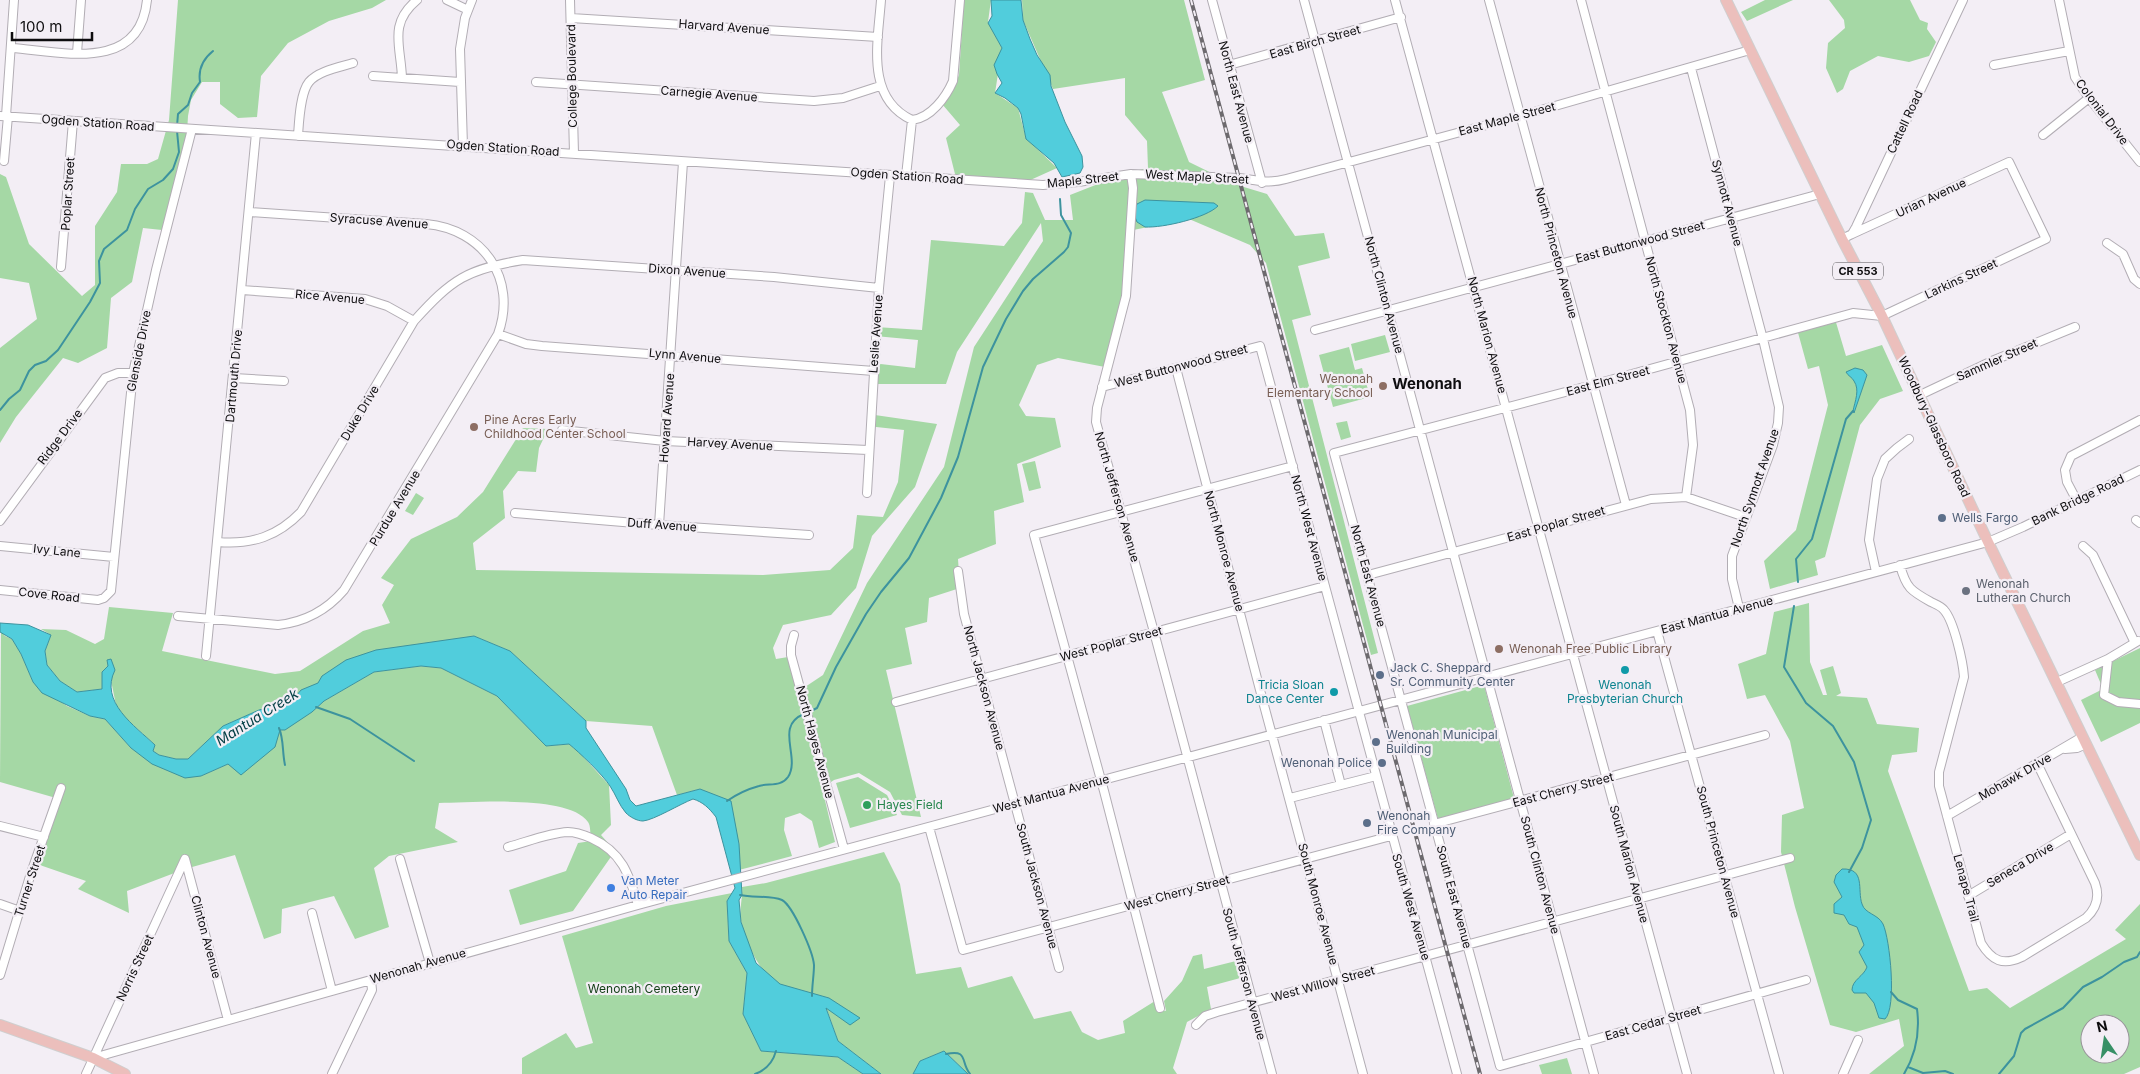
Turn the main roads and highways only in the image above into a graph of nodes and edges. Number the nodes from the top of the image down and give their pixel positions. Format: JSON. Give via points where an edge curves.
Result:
{"nodes":[{"id":1,"x":1726,"y":0,"type":"edge"},
{"id":2,"x":2140,"y":855,"type":"edge"},
{"id":3,"x":0,"y":1025,"type":"edge"},
{"id":4,"x":125,"y":1074,"type":"edge"}],
"edges":[{"from":1,"to":2,"type":"main road","name":"Woodbury-Glassboro Road","number":"CR 553","via":[[1882,316]]},
{"from":3,"to":4,"type":"main road","via":[[94,1058]]}]}
